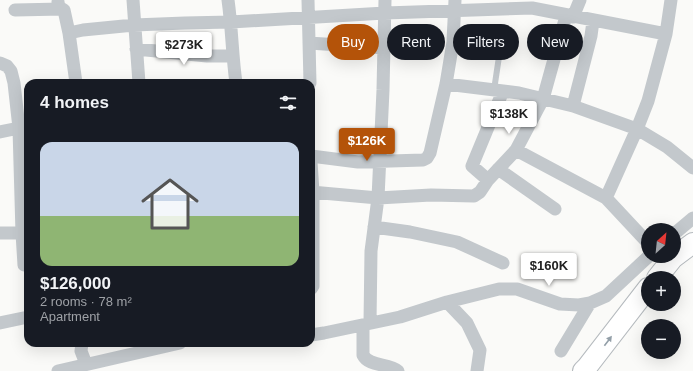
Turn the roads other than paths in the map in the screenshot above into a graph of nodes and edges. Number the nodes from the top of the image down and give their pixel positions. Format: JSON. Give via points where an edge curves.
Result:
{"nodes":[{"id":1,"x":133,"y":0,"type":"edge"},
{"id":2,"x":228,"y":0,"type":"edge"},
{"id":3,"x":308,"y":0,"type":"edge"},
{"id":4,"x":580,"y":0,"type":"edge"},
{"id":5,"x":671,"y":0,"type":"edge"},
{"id":6,"x":60,"y":4,"type":"edge"},
{"id":7,"x":532,"y":4,"type":"edge"},
{"id":8,"x":455,"y":5,"type":"edge"},
{"id":9,"x":385,"y":7,"type":"edge"},
{"id":10,"x":15,"y":10,"type":"dead end"},
{"id":11,"x":569,"y":16,"type":"junction"},
{"id":12,"x":308,"y":17,"type":"junction"},
{"id":13,"x":593,"y":21,"type":"junction"},
{"id":14,"x":231,"y":22,"type":"junction"},
{"id":15,"x":134,"y":25,"type":"junction"},
{"id":16,"x":69,"y":33,"type":"junction"},
{"id":17,"x":666,"y":34,"type":"junction"},
{"id":18,"x":309,"y":43,"type":"junction"},
{"id":19,"x":384,"y":48,"type":"junction"},
{"id":20,"x":136,"y":49,"type":"junction"},
{"id":21,"x":233,"y":56,"type":"junction"},
{"id":22,"x":500,"y":60,"type":"edge"},
{"id":23,"x":0,"y":63,"type":"edge"},
{"id":24,"x":75,"y":79,"type":"edge"},
{"id":25,"x":139,"y":79,"type":"edge"},
{"id":26,"x":236,"y":79,"type":"edge"},
{"id":27,"x":310,"y":79,"type":"edge"},
{"id":28,"x":446,"y":84,"type":"junction"},
{"id":29,"x":498,"y":90,"type":"junction"},
{"id":30,"x":543,"y":99,"type":"junction"},
{"id":31,"x":573,"y":106,"type":"junction"},
{"id":32,"x":24,"y":128,"type":"edge"},
{"id":33,"x":637,"y":130,"type":"junction"},
{"id":34,"x":0,"y":132,"type":"edge"},
{"id":35,"x":516,"y":150,"type":"junction"},
{"id":36,"x":315,"y":157,"type":"edge"},
{"id":37,"x":380,"y":161,"type":"junction"},
{"id":38,"x":24,"y":166,"type":"edge"},
{"id":39,"x":693,"y":168,"type":"edge"},
{"id":40,"x":498,"y":169,"type":"junction"},
{"id":41,"x":488,"y":180,"type":"junction"},
{"id":42,"x":315,"y":192,"type":"edge"},
{"id":43,"x":378,"y":198,"type":"junction"},
{"id":44,"x":606,"y":198,"type":"junction"},
{"id":45,"x":555,"y":209,"type":"dead end"},
{"id":46,"x":693,"y":218,"type":"edge"},
{"id":47,"x":374,"y":227,"type":"junction"},
{"id":48,"x":681,"y":228,"type":"edge"},
{"id":49,"x":0,"y":233,"type":"edge"},
{"id":50,"x":24,"y":233,"type":"edge"},
{"id":51,"x":641,"y":236,"type":"edge"},
{"id":52,"x":693,"y":243,"type":"edge"},
{"id":53,"x":503,"y":263,"type":"dead end"},
{"id":54,"x":641,"y":263,"type":"edge"},
{"id":55,"x":660,"y":267,"type":"edge"},
{"id":56,"x":641,"y":297,"type":"edge"},
{"id":57,"x":447,"y":302,"type":"junction"},
{"id":58,"x":590,"y":303,"type":"junction"},
{"id":59,"x":24,"y":318,"type":"edge"},
{"id":60,"x":0,"y":323,"type":"edge"},
{"id":61,"x":366,"y":324,"type":"junction"},
{"id":62,"x":315,"y":334,"type":"edge"},
{"id":63,"x":82,"y":347,"type":"edge"},
{"id":64,"x":162,"y":347,"type":"edge"},
{"id":65,"x":561,"y":351,"type":"dead end"},
{"id":66,"x":86,"y":364,"type":"junction"},
{"id":67,"x":58,"y":371,"type":"edge"},
{"id":68,"x":398,"y":371,"type":"edge"},
{"id":69,"x":477,"y":371,"type":"edge"},
{"id":70,"x":583,"y":371,"type":"edge"}],
"edges":[{"from":1,"to":15,"type":"street"},
{"from":2,"to":14,"type":"street"},
{"from":3,"to":12,"type":"street"},
{"from":4,"to":11,"type":"street"},
{"from":5,"to":17,"type":"street"},
{"from":6,"to":10,"type":"street"},
{"from":6,"to":16,"type":"street","via":[[64,10]]},
{"from":7,"to":8,"type":"street"},
{"from":7,"to":11,"type":"street"},
{"from":8,"to":9,"type":"street"},
{"from":8,"to":28,"type":"street","via":[[453,42]]},
{"from":9,"to":12,"type":"street"},
{"from":9,"to":19,"type":"street"},
{"from":11,"to":13,"type":"street"},
{"from":11,"to":30,"type":"street"},
{"from":12,"to":14,"type":"street"},
{"from":12,"to":18,"type":"street"},
{"from":13,"to":17,"type":"street"},
{"from":13,"to":31,"type":"street"},
{"from":14,"to":15,"type":"street"},
{"from":14,"to":21,"type":"street"},
{"from":15,"to":16,"type":"street"},
{"from":15,"to":20,"type":"street"},
{"from":16,"to":24,"type":"street"},
{"from":17,"to":33,"type":"street","via":[[648,101]]},
{"from":18,"to":19,"type":"street"},
{"from":18,"to":27,"type":"street"},
{"from":19,"to":37,"type":"street"},
{"from":20,"to":21,"type":"street"},
{"from":20,"to":25,"type":"street"},
{"from":21,"to":26,"type":"street"},
{"from":22,"to":29,"type":"lane"},
{"from":23,"to":32,"type":"street","via":[[11,71]]},
{"from":28,"to":29,"type":"street"},
{"from":28,"to":37,"type":"street","via":[[427,158]]},
{"from":29,"to":30,"type":"street"},
{"from":29,"to":41,"type":"street","via":[[472,166]]},
{"from":30,"to":31,"type":"street"},
{"from":30,"to":35,"type":"street"},
{"from":31,"to":33,"type":"street"},
{"from":32,"to":34,"type":"street"},
{"from":32,"to":38,"type":"street"},
{"from":33,"to":39,"type":"street","via":[[667,147]]},
{"from":33,"to":44,"type":"street"},
{"from":35,"to":40,"type":"street"},
{"from":35,"to":44,"type":"street"},
{"from":36,"to":37,"type":"street","via":[[358,162]]},
{"from":37,"to":43,"type":"street"},
{"from":40,"to":41,"type":"street"},
{"from":40,"to":45,"type":"street"},
{"from":41,"to":43,"type":"street","via":[[474,196]]},
{"from":42,"to":43,"type":"street"},
{"from":43,"to":47,"type":"street"},
{"from":44,"to":51,"type":"street"},
{"from":46,"to":48,"type":"street"},
{"from":47,"to":53,"type":"street","via":[[457,242]]},
{"from":47,"to":61,"type":"street"},
{"from":49,"to":50,"type":"street"},
{"from":52,"to":55,"type":"main road"},
{"from":54,"to":58,"type":"street","via":[[606,296]]},
{"from":70,"to":56,"type":"main road","one_way":true},
{"from":57,"to":58,"type":"street","via":[[499,289],[517,289],[560,304]]},
{"from":57,"to":61,"type":"street","via":[[400,317]]},
{"from":57,"to":69,"type":"street","via":[[467,323],[480,350]]},
{"from":58,"to":65,"type":"street"},
{"from":59,"to":60,"type":"street"},
{"from":61,"to":62,"type":"street"},
{"from":61,"to":68,"type":"street","via":[[362,355],[369,362]]},
{"from":63,"to":66,"type":"street"},
{"from":64,"to":66,"type":"street"},
{"from":66,"to":67,"type":"street"}]}
